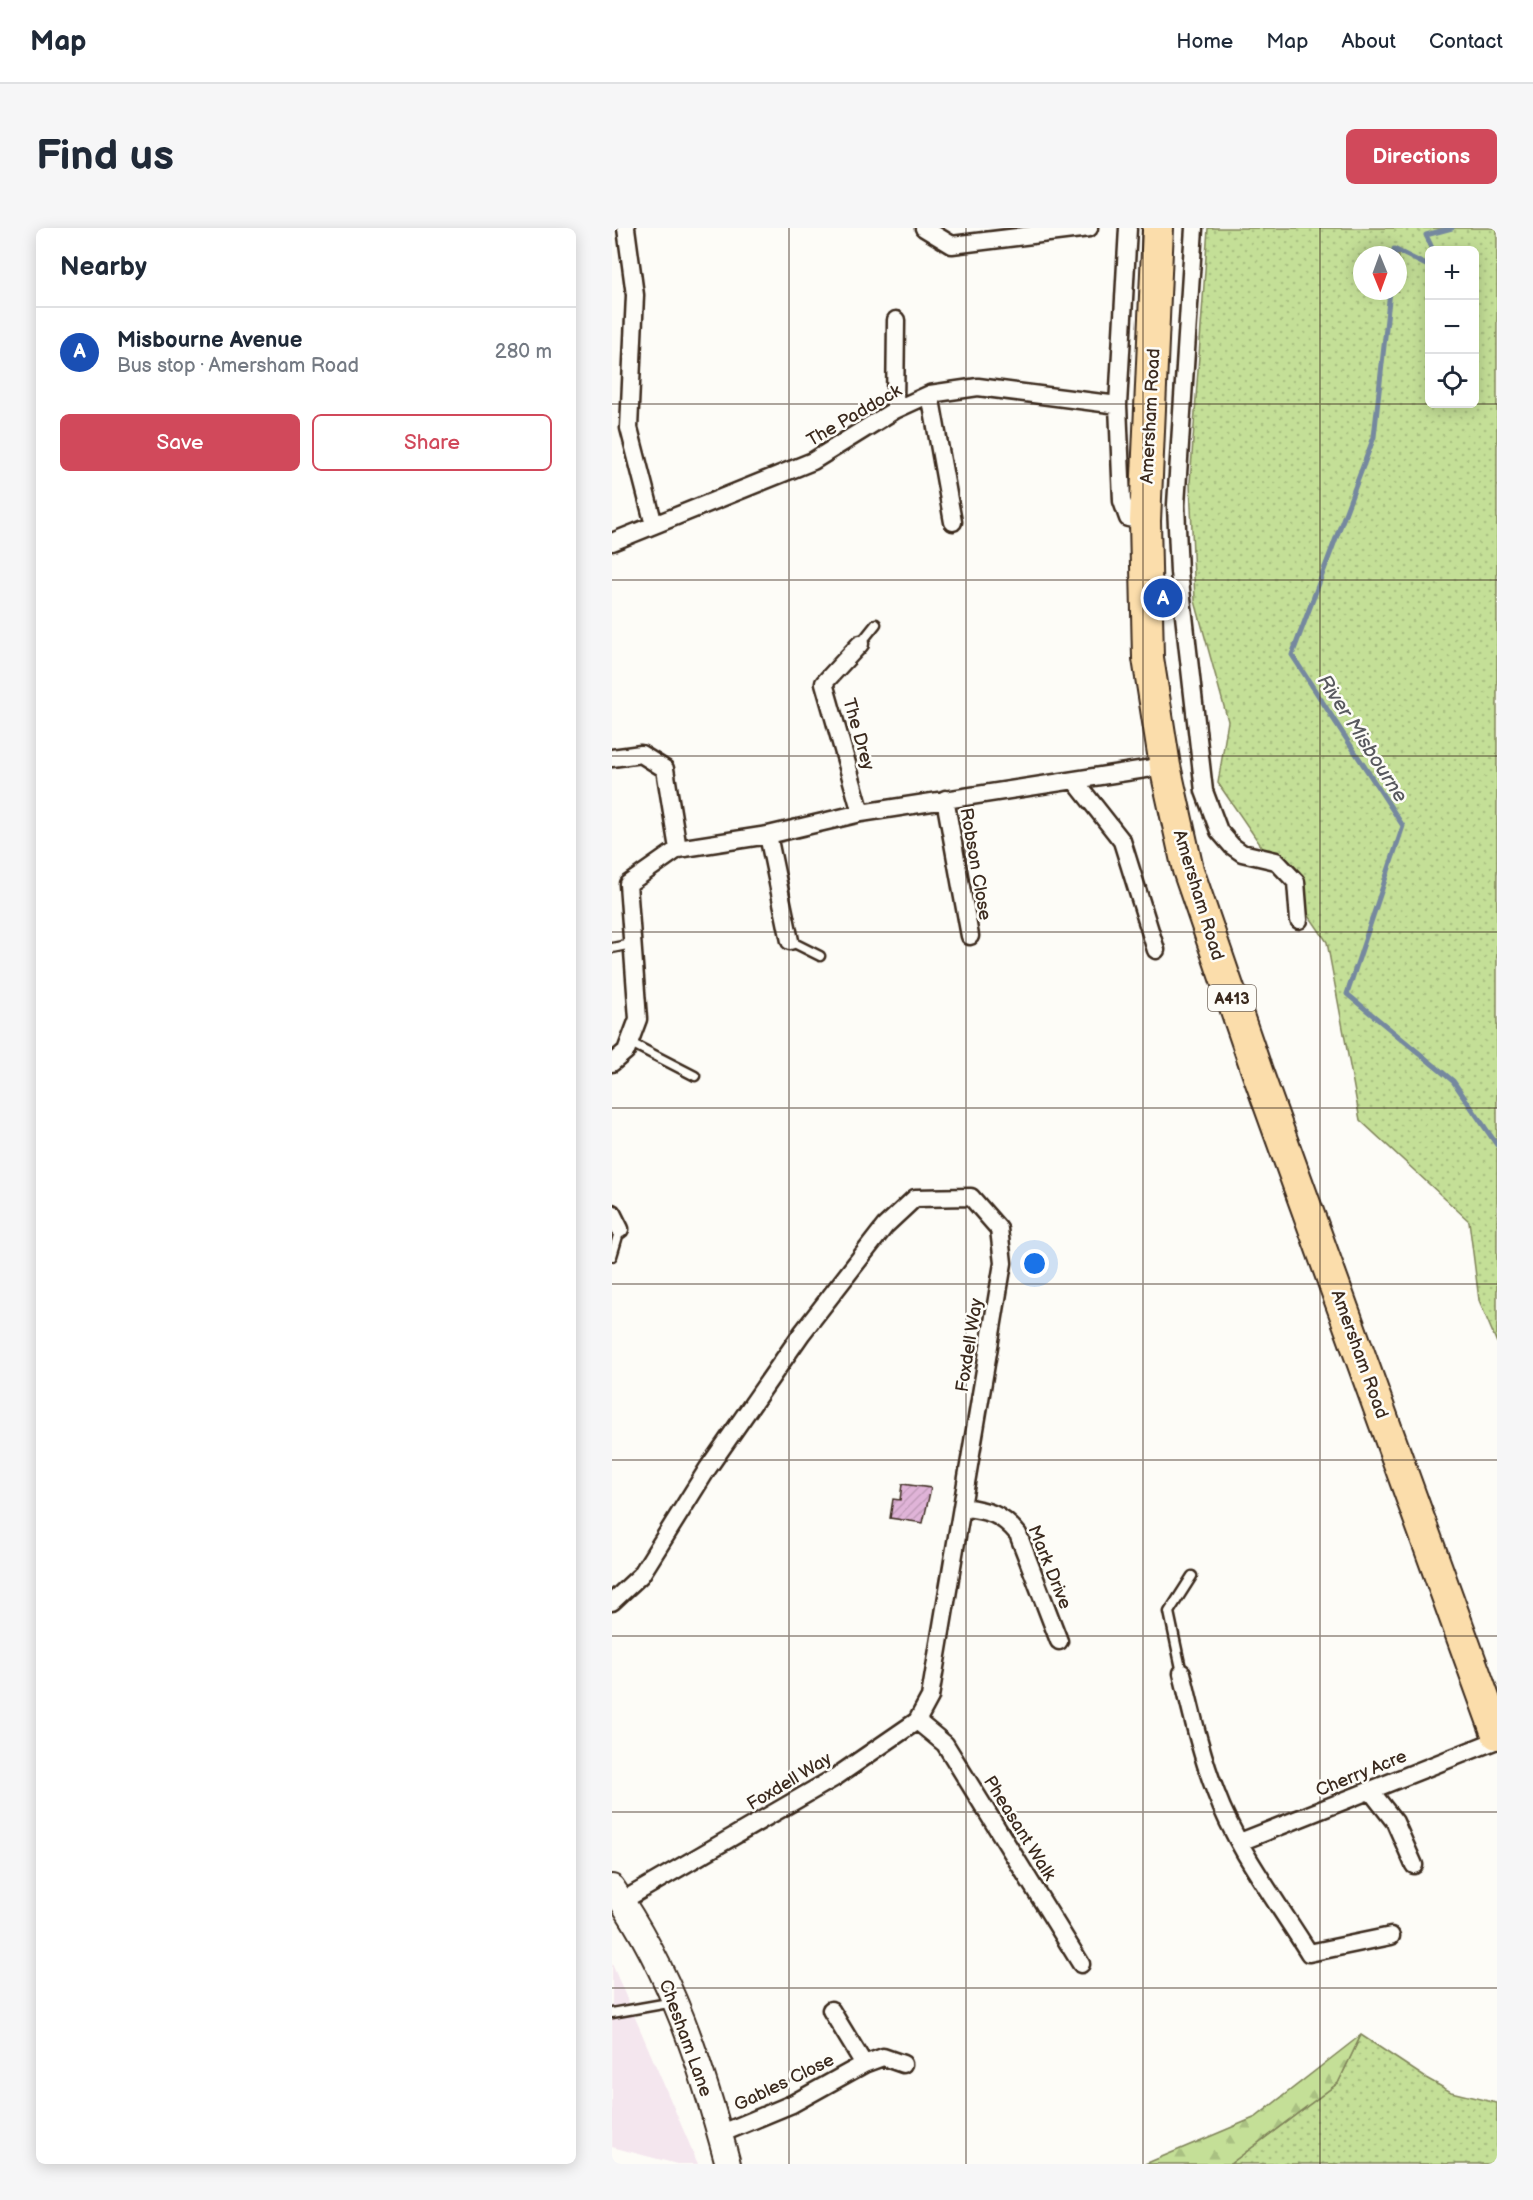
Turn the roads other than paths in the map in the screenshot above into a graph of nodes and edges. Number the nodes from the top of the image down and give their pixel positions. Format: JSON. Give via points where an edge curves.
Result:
{"nodes":[{"id":1,"x":626,"y":228,"type":"edge"},
{"id":2,"x":924,"y":228,"type":"edge"},
{"id":3,"x":1089,"y":228,"type":"edge"},
{"id":4,"x":1128,"y":228,"type":"edge"},
{"id":5,"x":1158,"y":228,"type":"edge"},
{"id":6,"x":1194,"y":228,"type":"edge"},
{"id":7,"x":896,"y":320,"type":"dead end"},
{"id":8,"x":930,"y":394,"type":"junction"},
{"id":9,"x":1118,"y":405,"type":"junction"},
{"id":10,"x":896,"y":410,"type":"junction"},
{"id":11,"x":1145,"y":521,"type":"junction"},
{"id":12,"x":954,"y":522,"type":"dead end"},
{"id":13,"x":654,"y":525,"type":"junction"},
{"id":14,"x":612,"y":542,"type":"edge"},
{"id":15,"x":876,"y":624,"type":"dead end"},
{"id":16,"x":860,"y":644,"type":"joint"},
{"id":17,"x":612,"y":758,"type":"edge"},
{"id":18,"x":1165,"y":766,"type":"junction"},
{"id":19,"x":1074,"y":780,"type":"junction"},
{"id":20,"x":945,"y":799,"type":"junction"},
{"id":21,"x":861,"y":813,"type":"junction"},
{"id":22,"x":768,"y":835,"type":"junction"},
{"id":23,"x":678,"y":849,"type":"junction"},
{"id":24,"x":1299,"y":920,"type":"dead end"},
{"id":25,"x":970,"y":936,"type":"dead end"},
{"id":26,"x":790,"y":941,"type":"joint"},
{"id":27,"x":632,"y":944,"type":"junction"},
{"id":28,"x":612,"y":948,"type":"edge"},
{"id":29,"x":1156,"y":950,"type":"dead end"},
{"id":30,"x":820,"y":956,"type":"dead end"},
{"id":31,"x":629,"y":1042,"type":"junction"},
{"id":32,"x":612,"y":1063,"type":"edge"},
{"id":33,"x":695,"y":1076,"type":"dead end"},
{"id":34,"x":612,"y":1213,"type":"edge"},
{"id":35,"x":620,"y":1229,"type":"joint"},
{"id":36,"x":612,"y":1256,"type":"edge"},
{"id":37,"x":963,"y":1507,"type":"junction"},
{"id":38,"x":1192,"y":1576,"type":"dead end"},
{"id":39,"x":612,"y":1602,"type":"edge"},
{"id":40,"x":1059,"y":1641,"type":"dead end"},
{"id":41,"x":1182,"y":1674,"type":"joint"},
{"id":42,"x":917,"y":1720,"type":"junction"},
{"id":43,"x":1497,"y":1734,"type":"edge"},
{"id":44,"x":1497,"y":1740,"type":"edge"},
{"id":45,"x":1370,"y":1790,"type":"junction"},
{"id":46,"x":1240,"y":1842,"type":"junction"},
{"id":47,"x":1414,"y":1865,"type":"dead end"},
{"id":48,"x":617,"y":1894,"type":"edge"},
{"id":49,"x":1391,"y":1936,"type":"dead end"},
{"id":50,"x":1081,"y":1964,"type":"dead end"},
{"id":51,"x":677,"y":2001,"type":"junction"},
{"id":52,"x":831,"y":2010,"type":"dead end"},
{"id":53,"x":612,"y":2013,"type":"edge"},
{"id":54,"x":864,"y":2064,"type":"junction"},
{"id":55,"x":903,"y":2064,"type":"dead end"},
{"id":56,"x":720,"y":2134,"type":"junction"},
{"id":57,"x":728,"y":2164,"type":"edge"}],
"edges":[{"from":1,"to":13,"type":"street","via":[[635,295],[629,428]]},
{"from":2,"to":3,"type":"street","via":[[952,245]]},
{"from":4,"to":9,"type":"street"},
{"from":5,"to":11,"type":"highway","name":"Amersham Road","number":"A413"},
{"from":6,"to":24,"type":"street","via":[[1176,505],[1179,572],[1204,790],[1219,831],[1232,846],[1242,853],[1276,861],[1292,876],[1296,882]]},
{"from":7,"to":10,"type":"street"},
{"from":8,"to":9,"type":"street","name":"The Paddock","via":[[978,387]]},
{"from":8,"to":10,"type":"street","name":"The Paddock"},
{"from":8,"to":12,"type":"street"},
{"from":9,"to":11,"type":"street","via":[[1122,501],[1128,518]]},
{"from":10,"to":13,"type":"street","name":"The Paddock","via":[[813,461]]},
{"from":11,"to":18,"type":"highway","name":"Amersham Road","number":"A413","via":[[1148,658]]},
{"from":13,"to":14,"type":"street","name":"The Paddock"},
{"from":15,"to":16,"type":"lane"},
{"from":16,"to":21,"type":"street","name":"The Drey","via":[[824,683]]},
{"from":17,"to":23,"type":"street","via":[[641,754],[665,769]]},
{"from":18,"to":19,"type":"street"},
{"from":18,"to":43,"type":"highway","name":"Amersham Road","number":"A413","via":[[1188,870]]},
{"from":19,"to":20,"type":"street"},
{"from":19,"to":29,"type":"street","via":[[1122,841]]},
{"from":20,"to":21,"type":"street"},
{"from":20,"to":25,"type":"street","name":"Robson Close"},
{"from":21,"to":22,"type":"street"},
{"from":22,"to":23,"type":"street"},
{"from":22,"to":26,"type":"street"},
{"from":23,"to":27,"type":"street","via":[[628,884]]},
{"from":26,"to":30,"type":"lane"},
{"from":27,"to":28,"type":"lane"},
{"from":27,"to":31,"type":"street","via":[[638,1019]]},
{"from":31,"to":32,"type":"street","via":[[626,1051]]},
{"from":31,"to":33,"type":"lane"},
{"from":34,"to":35,"type":"street"},
{"from":35,"to":36,"type":"lane"},
{"from":37,"to":39,"type":"street","name":"Foxdell Way","via":[[1002,1263],[999,1229],[971,1197],[915,1198],[885,1226],[802,1333],[708,1468],[642,1575]]},
{"from":37,"to":40,"type":"street","name":"Mark Drive","via":[[992,1511],[1018,1534]]},
{"from":37,"to":42,"type":"street","name":"Foxdell Way","via":[[930,1697]]},
{"from":38,"to":41,"type":"lane","via":[[1169,1612]]},
{"from":41,"to":46,"type":"street","via":[[1216,1796]]},
{"from":42,"to":48,"type":"street","name":"Foxdell Way","via":[[834,1778]]},
{"from":42,"to":50,"type":"street","name":"Pheasant Walk","via":[[945,1744]]},
{"from":44,"to":45,"type":"street","name":"Cherry Acre"},
{"from":45,"to":46,"type":"street","name":"Cherry Acre"},
{"from":45,"to":47,"type":"street","via":[[1395,1822]]},
{"from":46,"to":49,"type":"street","via":[[1309,1953]]},
{"from":48,"to":51,"type":"street","name":"Chesham Lane"},
{"from":51,"to":53,"type":"lane"},
{"from":51,"to":56,"type":"street","name":"Chesham Lane"},
{"from":52,"to":54,"type":"street","name":"Gables Close"},
{"from":54,"to":55,"type":"street","name":"Gables Close","via":[[883,2057]]},
{"from":54,"to":56,"type":"street","name":"Gables Close","via":[[792,2104]]},
{"from":56,"to":57,"type":"street","name":"Chesham Lane"}]}
